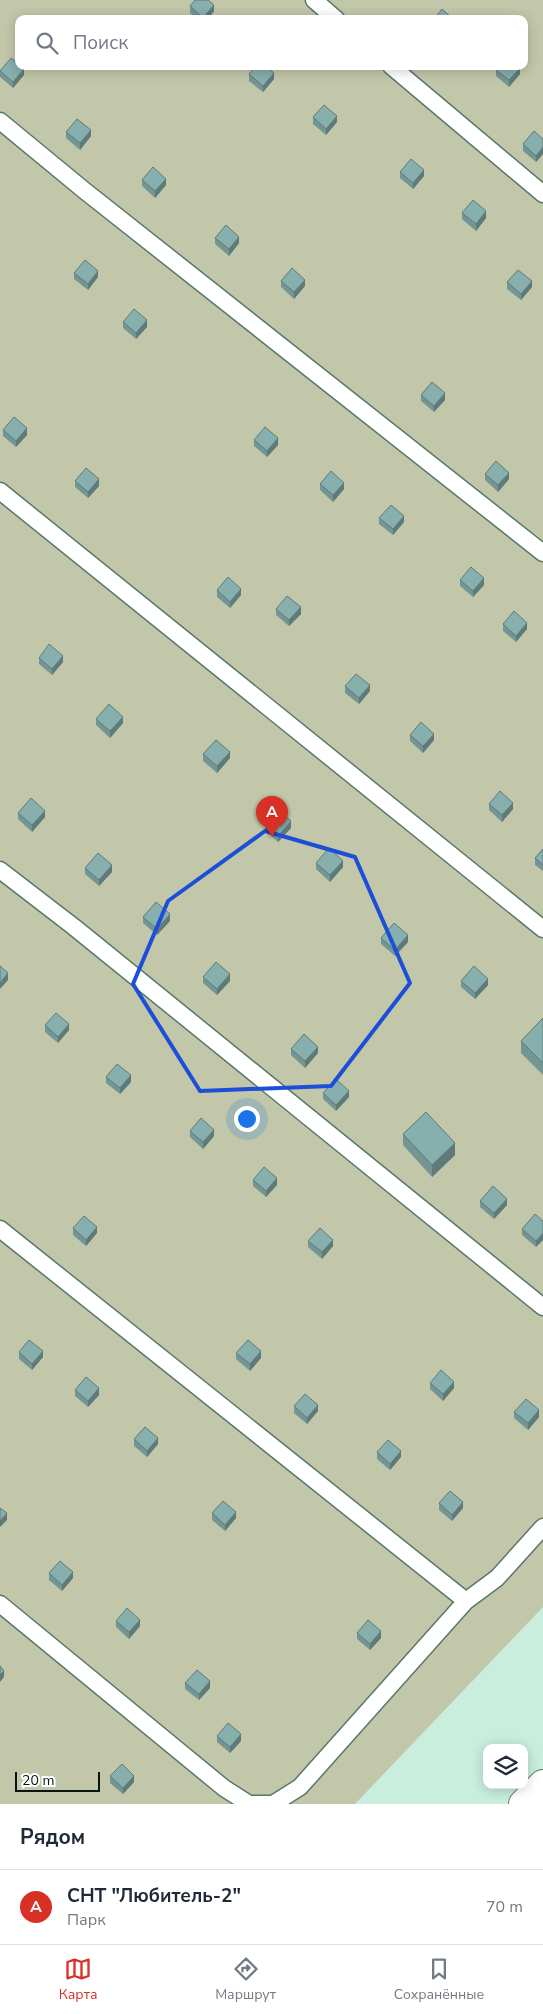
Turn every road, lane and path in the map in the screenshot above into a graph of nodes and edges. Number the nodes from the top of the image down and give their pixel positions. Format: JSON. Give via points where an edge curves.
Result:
{"nodes":[{"id":1,"x":314,"y":0,"type":"edge"},
{"id":2,"x":331,"y":15,"type":"edge"},
{"id":3,"x":396,"y":70,"type":"edge"},
{"id":4,"x":0,"y":121,"type":"edge"},
{"id":5,"x":543,"y":194,"type":"edge"},
{"id":6,"x":0,"y":491,"type":"edge"},
{"id":7,"x":543,"y":553,"type":"edge"},
{"id":8,"x":0,"y":870,"type":"edge"},
{"id":9,"x":543,"y":930,"type":"edge"},
{"id":10,"x":0,"y":1229,"type":"edge"},
{"id":11,"x":543,"y":1307,"type":"edge"},
{"id":12,"x":543,"y":1527,"type":"edge"},
{"id":13,"x":466,"y":1601,"type":"junction"},
{"id":14,"x":0,"y":1604,"type":"edge"},
{"id":15,"x":543,"y":1784,"type":"edge"},
{"id":16,"x":273,"y":1804,"type":"edge"},
{"id":17,"x":523,"y":1804,"type":"edge"}],
"edges":[{"from":1,"to":2,"type":"lane"},
{"from":3,"to":5,"type":"lane"},
{"from":4,"to":7,"type":"lane"},
{"from":6,"to":9,"type":"lane"},
{"from":8,"to":11,"type":"lane"},
{"from":10,"to":13,"type":"lane"},
{"from":12,"to":13,"type":"lane","via":[[497,1578]]},
{"from":13,"to":16,"type":"lane","via":[[300,1787]]},
{"from":14,"to":16,"type":"lane","via":[[224,1788],[249,1804]]},
{"from":15,"to":17,"type":"main road"}]}
